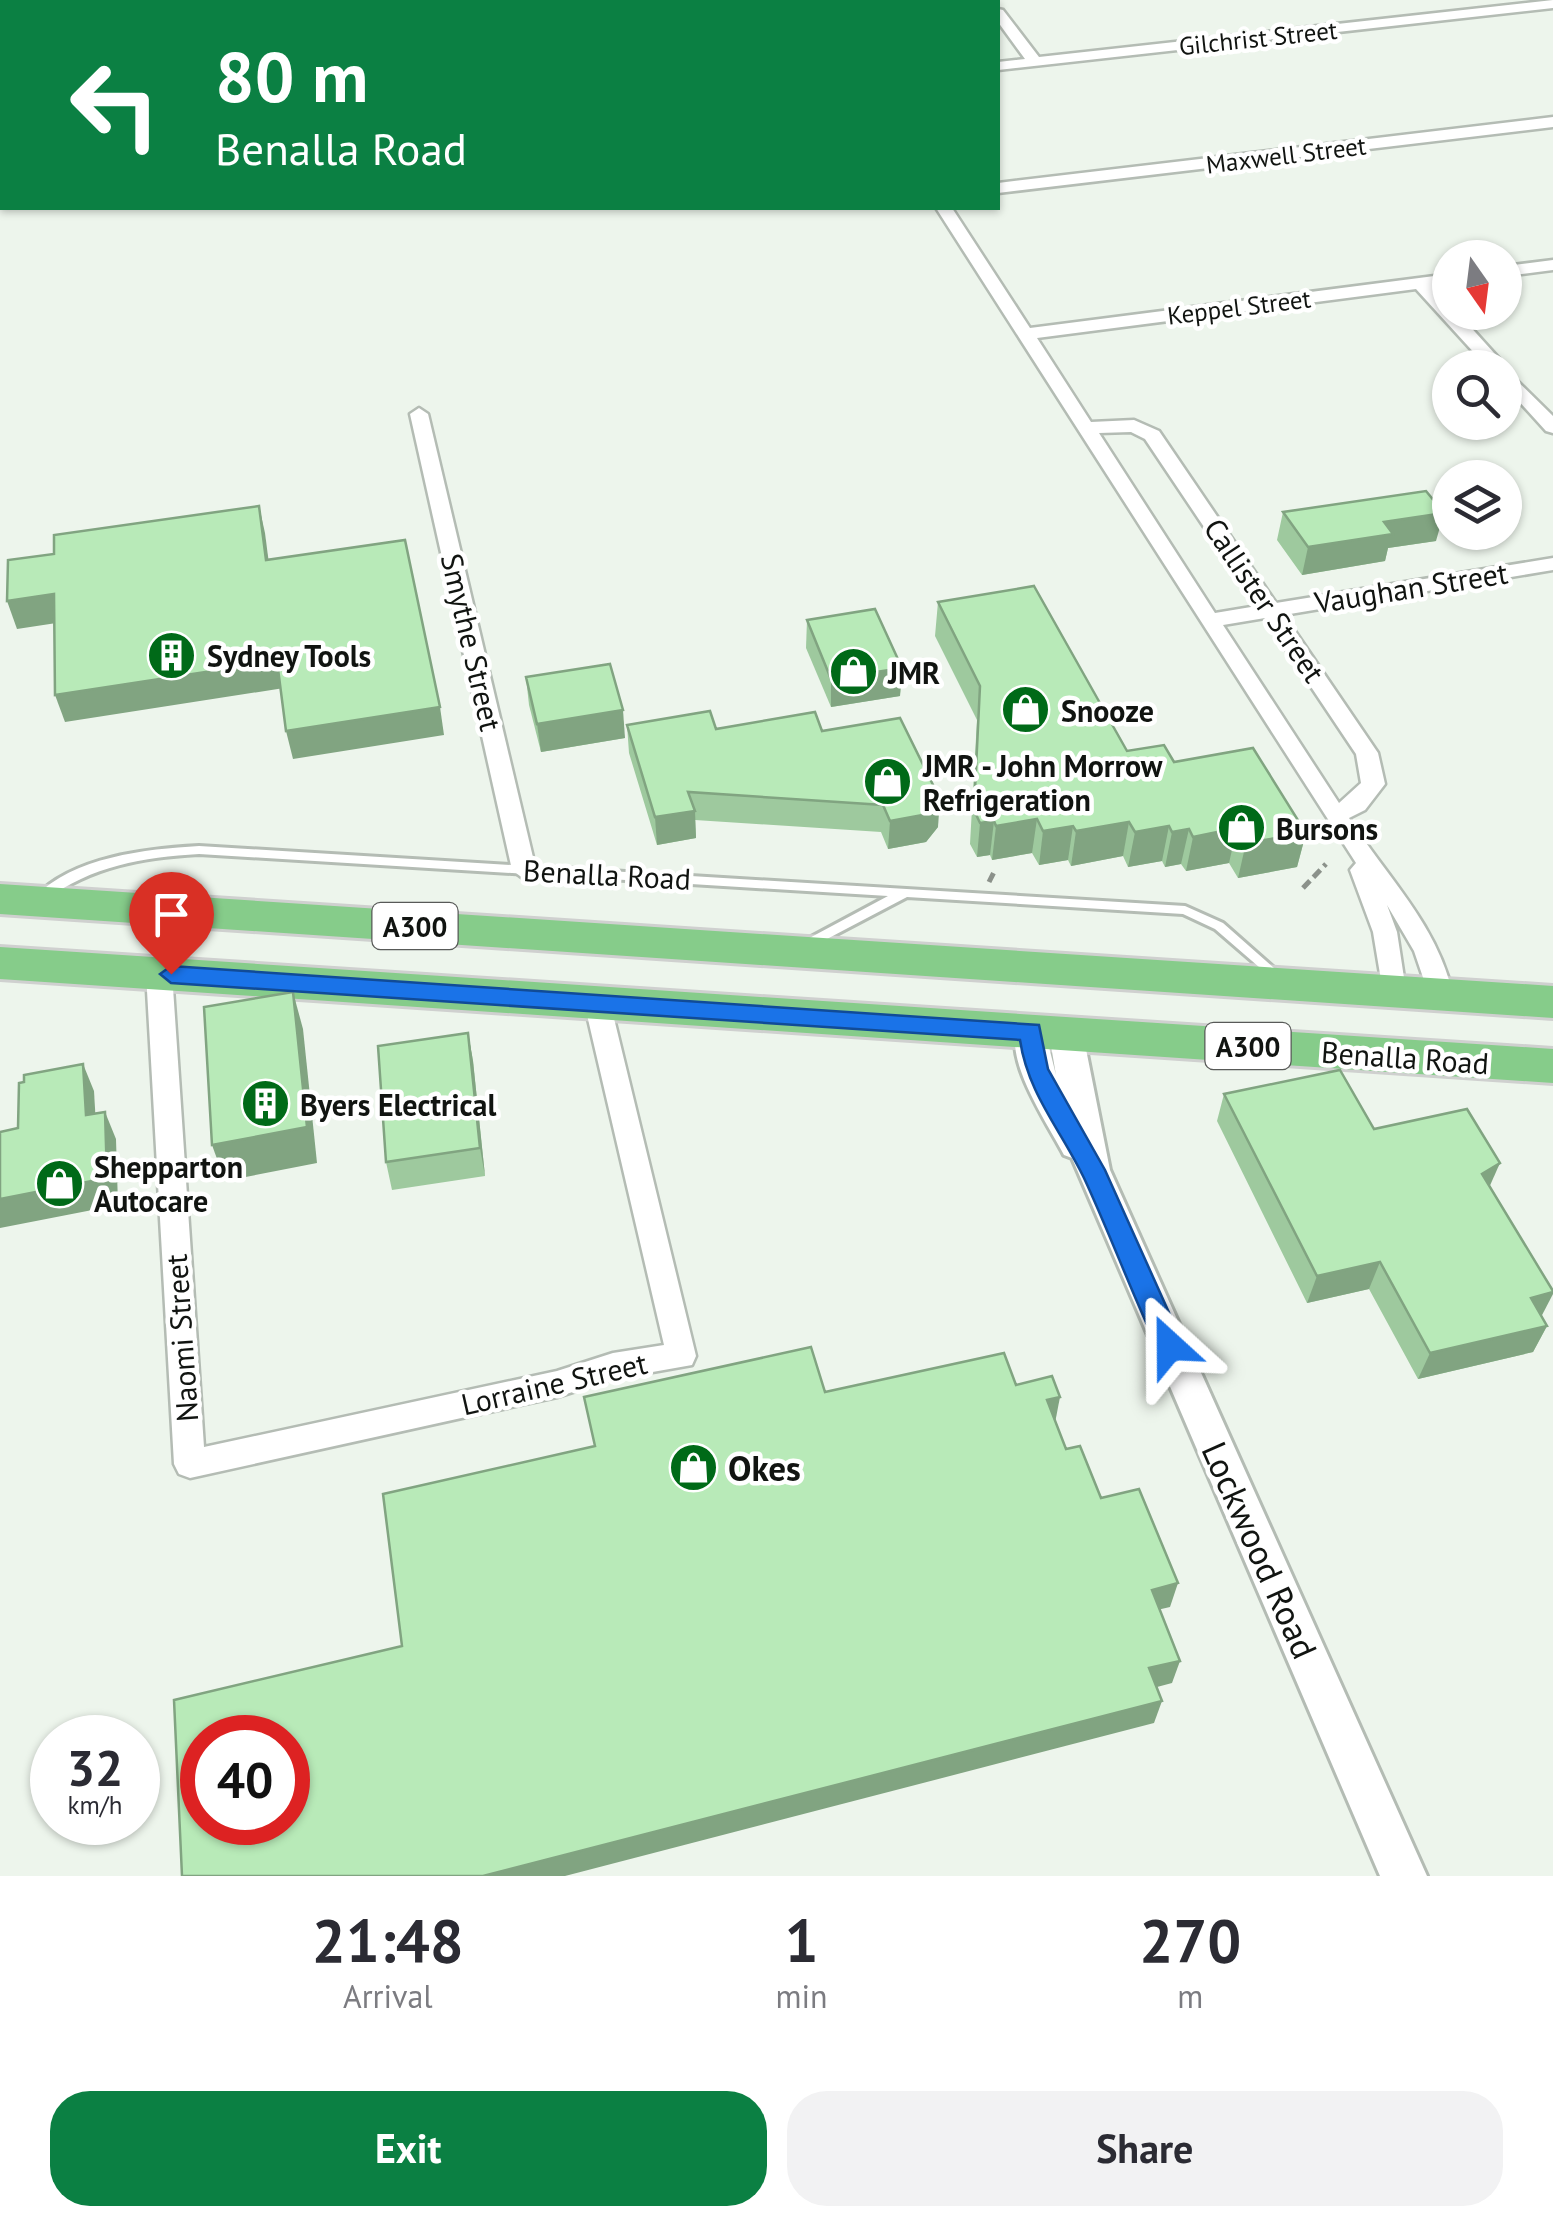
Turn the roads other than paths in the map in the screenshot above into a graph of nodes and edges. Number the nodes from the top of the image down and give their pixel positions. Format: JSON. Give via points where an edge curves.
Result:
{"nodes":[{"id":1,"x":1553,"y":6,"type":"edge"},
{"id":2,"x":1000,"y":17,"type":"edge"},
{"id":3,"x":1035,"y":62,"type":"junction"},
{"id":4,"x":1000,"y":66,"type":"edge"},
{"id":5,"x":1553,"y":122,"type":"edge"},
{"id":6,"x":1000,"y":190,"type":"edge"},
{"id":7,"x":945,"y":210,"type":"edge"},
{"id":8,"x":1553,"y":265,"type":"edge"},
{"id":9,"x":1522,"y":270,"type":"edge"},
{"id":10,"x":1432,"y":281,"type":"edge"},
{"id":11,"x":1420,"y":283,"type":"junction"},
{"id":12,"x":1027,"y":334,"type":"junction"},
{"id":13,"x":1481,"y":350,"type":"edge"},
{"id":14,"x":1522,"y":393,"type":"edge"},
{"id":15,"x":419,"y":414,"type":"dead end"},
{"id":16,"x":1553,"y":427,"type":"edge"},
{"id":17,"x":1088,"y":428,"type":"junction"},
{"id":18,"x":1553,"y":564,"type":"edge"},
{"id":19,"x":1272,"y":610,"type":"junction"},
{"id":20,"x":1211,"y":620,"type":"junction"},
{"id":21,"x":1335,"y":815,"type":"junction"},
{"id":22,"x":1349,"y":837,"type":"junction"},
{"id":23,"x":524,"y":870,"type":"junction"},
{"id":24,"x":907,"y":892,"type":"junction"},
{"id":25,"x":18,"y":900,"type":"edge"},
{"id":26,"x":795,"y":951,"type":"junction"},
{"id":27,"x":14,"y":963,"type":"edge"},
{"id":28,"x":1052,"y":968,"type":"junction"},
{"id":29,"x":158,"y":974,"type":"junction"},
{"id":30,"x":1286,"y":983,"type":"junction"},
{"id":31,"x":1394,"y":991,"type":"junction"},
{"id":32,"x":1440,"y":994,"type":"junction"},
{"id":33,"x":597,"y":1002,"type":"junction"},
{"id":34,"x":1553,"y":1002,"type":"edge"},
{"id":35,"x":1049,"y":1033,"type":"junction"},
{"id":36,"x":1430,"y":1058,"type":"junction"},
{"id":37,"x":1553,"y":1066,"type":"edge"},
{"id":38,"x":190,"y":1464,"type":"joint"},
{"id":39,"x":1404,"y":1876,"type":"edge"}],
"edges":[{"from":1,"to":3,"type":"street","name":"Gilchrist Street"},
{"from":2,"to":3,"type":"street"},
{"from":3,"to":4,"type":"street","name":"Gilchrist Street"},
{"from":5,"to":6,"type":"street","name":"Maxwell Street"},
{"from":7,"to":12,"type":"street","name":"Callister Street"},
{"from":8,"to":9,"type":"street"},
{"from":10,"to":11,"type":"street","name":"Keppel Street"},
{"from":11,"to":12,"type":"street","name":"Keppel Street"},
{"from":11,"to":13,"type":"street"},
{"from":12,"to":17,"type":"street","name":"Callister Street"},
{"from":14,"to":16,"type":"street"},
{"from":15,"to":23,"type":"street","name":"Smythe Street"},
{"from":17,"to":19,"type":"street","name":"Callister Street","via":[[1134,426],[1152,435]]},
{"from":17,"to":20,"type":"street","name":"Callister Street"},
{"from":18,"to":19,"type":"street","name":"Vaughan Street"},
{"from":19,"to":20,"type":"street","name":"Vaughan Street"},
{"from":19,"to":21,"type":"street","name":"Callister Street","via":[[1372,762],[1374,784]]},
{"from":20,"to":21,"type":"street","name":"Callister Street"},
{"from":21,"to":22,"type":"street","name":"Callister Street"},
{"from":22,"to":31,"type":"street","name":"Callister Street","via":[[1385,932]]},
{"from":22,"to":32,"type":"street","name":"Callister Street","via":[[1413,926]]},
{"from":23,"to":24,"type":"lane","name":"Benalla Road"},
{"from":23,"to":25,"type":"lane","name":"Benalla Road","via":[[162,852],[62,880]]},
{"from":24,"to":26,"type":"lane"},
{"from":24,"to":30,"type":"lane","name":"Benalla Road","via":[[1185,910],[1219,926]]},
{"from":25,"to":26,"type":"highway","number":"A300"},
{"from":25,"to":27,"type":"highway","via":[[23,930]]},
{"from":26,"to":28,"type":"highway","number":"A300"},
{"from":27,"to":29,"type":"highway","name":"Benalla Road","number":"A300"},
{"from":28,"to":30,"type":"highway","number":"A300"},
{"from":28,"to":35,"type":"highway"},
{"from":29,"to":33,"type":"highway","name":"Benalla Road","number":"A300"},
{"from":29,"to":38,"type":"street","name":"Naomi Street"},
{"from":30,"to":31,"type":"highway","number":"A300"},
{"from":31,"to":32,"type":"highway","number":"A300"},
{"from":31,"to":36,"type":"highway"},
{"from":32,"to":34,"type":"highway","number":"A300"},
{"from":32,"to":36,"type":"highway"},
{"from":33,"to":35,"type":"highway","name":"Benalla Road","number":"A300"},
{"from":33,"to":38,"type":"street","name":"Lorraine Street","via":[[681,1356]]},
{"from":35,"to":36,"type":"highway","name":"Benalla Road","number":"A300"},
{"from":35,"to":39,"type":"street","name":"Lockwood Road","via":[[1036,1069],[1092,1170]]},
{"from":36,"to":37,"type":"highway","name":"Benalla Road","number":"A300"}]}
